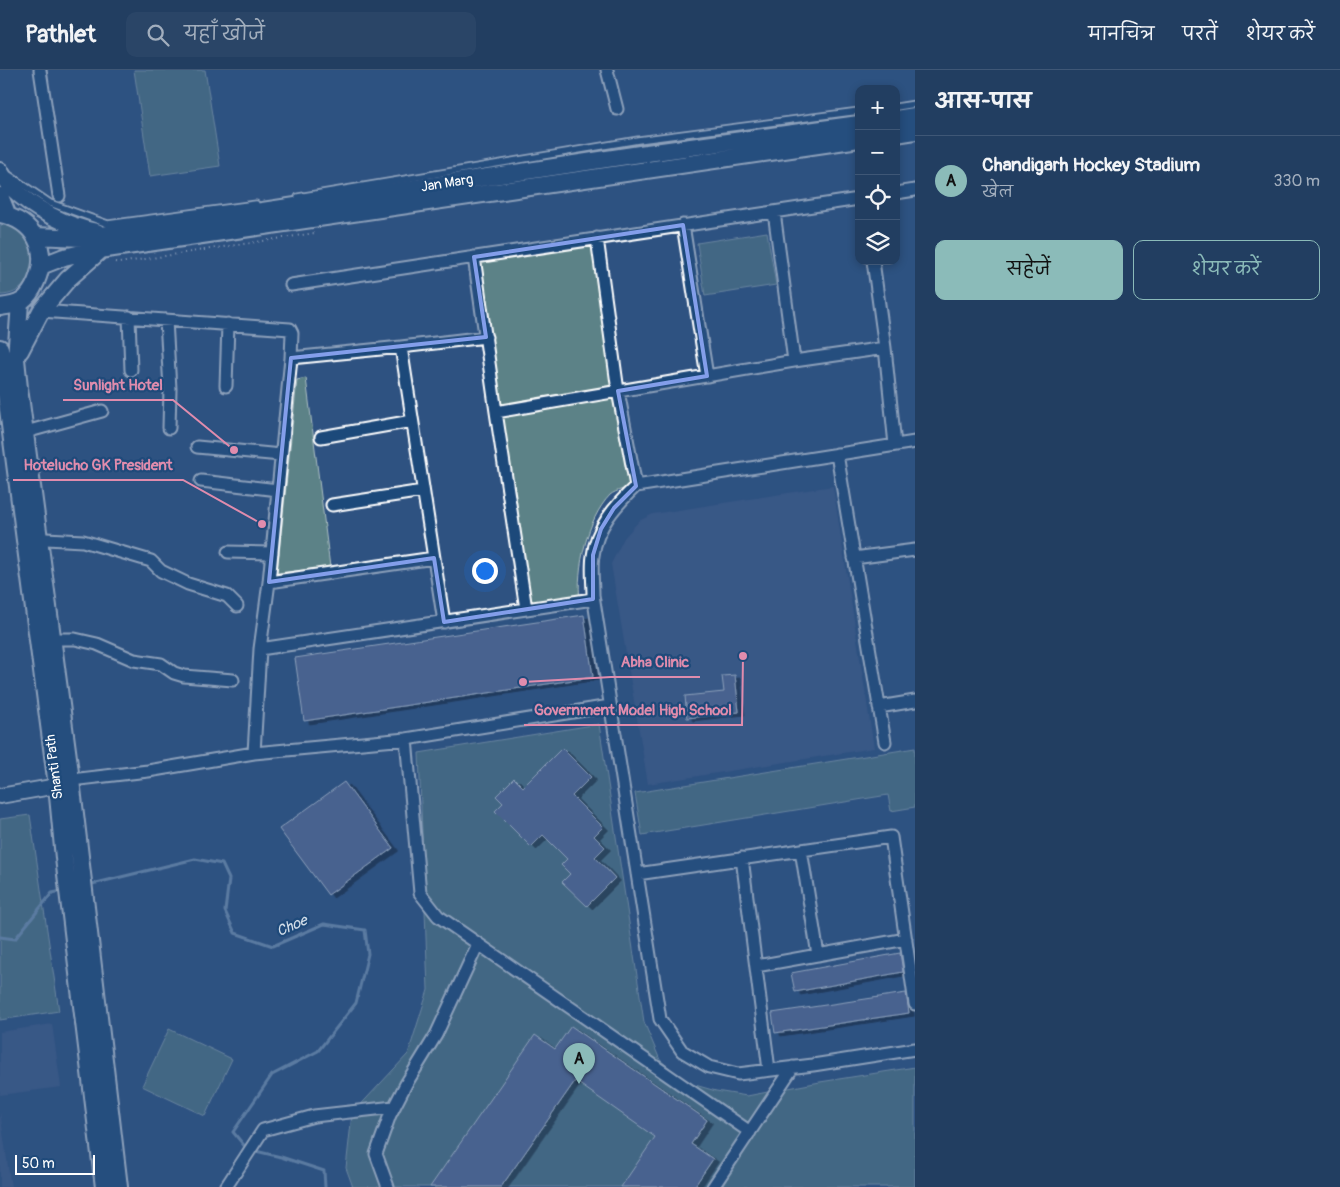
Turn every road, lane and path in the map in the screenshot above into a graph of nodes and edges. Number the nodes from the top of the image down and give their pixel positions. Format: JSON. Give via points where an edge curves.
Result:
{"nodes":[{"id":1,"x":40,"y":70,"type":"edge"},
{"id":2,"x":607,"y":70,"type":"edge"},
{"id":3,"x":915,"y":104,"type":"edge"},
{"id":4,"x":900,"y":106,"type":"edge"},
{"id":5,"x":617,"y":109,"type":"dead end"},
{"id":6,"x":855,"y":112,"type":"edge"},
{"id":7,"x":915,"y":116,"type":"edge"},
{"id":8,"x":900,"y":118,"type":"edge"},
{"id":9,"x":855,"y":125,"type":"edge"},
{"id":10,"x":915,"y":131,"type":"edge"},
{"id":11,"x":900,"y":133,"type":"edge"},
{"id":12,"x":855,"y":140,"type":"edge"},
{"id":13,"x":0,"y":170,"type":"edge"},
{"id":14,"x":915,"y":190,"type":"edge"},
{"id":15,"x":900,"y":192,"type":"edge"},
{"id":16,"x":0,"y":196,"type":"edge"},
{"id":17,"x":59,"y":196,"type":"dead end"},
{"id":18,"x":289,"y":199,"type":"dead end"},
{"id":19,"x":855,"y":200,"type":"edge"},
{"id":20,"x":260,"y":203,"type":"dead end"},
{"id":21,"x":774,"y":212,"type":"junction"},
{"id":22,"x":4,"y":215,"type":"edge"},
{"id":23,"x":683,"y":226,"type":"junction"},
{"id":24,"x":107,"y":234,"type":"junction"},
{"id":25,"x":35,"y":236,"type":"junction"},
{"id":26,"x":597,"y":238,"type":"junction"},
{"id":27,"x":101,"y":250,"type":"junction"},
{"id":28,"x":474,"y":257,"type":"junction"},
{"id":29,"x":874,"y":265,"type":"edge"},
{"id":30,"x":41,"y":266,"type":"junction"},
{"id":31,"x":291,"y":285,"type":"dead end"},
{"id":32,"x":20,"y":302,"type":"junction"},
{"id":33,"x":0,"y":308,"type":"edge"},
{"id":34,"x":41,"y":311,"type":"junction"},
{"id":35,"x":129,"y":317,"type":"junction"},
{"id":36,"x":166,"y":320,"type":"junction"},
{"id":37,"x":228,"y":324,"type":"junction"},
{"id":38,"x":486,"y":337,"type":"junction"},
{"id":39,"x":401,"y":347,"type":"junction"},
{"id":40,"x":885,"y":348,"type":"junction"},
{"id":41,"x":5,"y":358,"type":"edge"},
{"id":42,"x":291,"y":358,"type":"junction"},
{"id":43,"x":794,"y":361,"type":"junction"},
{"id":44,"x":131,"y":370,"type":"dead end"},
{"id":45,"x":707,"y":376,"type":"junction"},
{"id":46,"x":226,"y":386,"type":"dead end"},
{"id":47,"x":618,"y":391,"type":"junction"},
{"id":48,"x":102,"y":411,"type":"dead end"},
{"id":49,"x":496,"y":412,"type":"junction"},
{"id":50,"x":412,"y":421,"type":"junction"},
{"id":51,"x":169,"y":428,"type":"dead end"},
{"id":52,"x":32,"y":430,"type":"dead end"},
{"id":53,"x":321,"y":437,"type":"dead end"},
{"id":54,"x":915,"y":442,"type":"edge"},
{"id":55,"x":895,"y":445,"type":"junction"},
{"id":56,"x":197,"y":447,"type":"dead end"},
{"id":57,"x":837,"y":454,"type":"junction"},
{"id":58,"x":281,"y":455,"type":"junction"},
{"id":59,"x":201,"y":481,"type":"dead end"},
{"id":60,"x":636,"y":486,"type":"junction"},
{"id":61,"x":278,"y":490,"type":"junction"},
{"id":62,"x":424,"y":491,"type":"junction"},
{"id":63,"x":332,"y":505,"type":"dead end"},
{"id":64,"x":46,"y":539,"type":"dead end"},
{"id":65,"x":915,"y":550,"type":"edge"},
{"id":66,"x":228,"y":552,"type":"dead end"},
{"id":67,"x":272,"y":553,"type":"junction"},
{"id":68,"x":434,"y":558,"type":"junction"},
{"id":69,"x":854,"y":558,"type":"junction"},
{"id":70,"x":269,"y":582,"type":"junction"},
{"id":71,"x":593,"y":599,"type":"junction"},
{"id":72,"x":238,"y":606,"type":"dead end"},
{"id":73,"x":526,"y":609,"type":"junction"},
{"id":74,"x":444,"y":622,"type":"junction"},
{"id":75,"x":60,"y":638,"type":"dead end"},
{"id":76,"x":260,"y":649,"type":"junction"},
{"id":77,"x":64,"y":673,"type":"dead end"},
{"id":78,"x":233,"y":680,"type":"dead end"},
{"id":79,"x":60,"y":698,"type":"junction"},
{"id":80,"x":915,"y":701,"type":"edge"},
{"id":81,"x":610,"y":706,"type":"junction"},
{"id":82,"x":879,"y":707,"type":"junction"},
{"id":83,"x":406,"y":739,"type":"junction"},
{"id":84,"x":885,"y":742,"type":"dead end"},
{"id":85,"x":254,"y":753,"type":"junction"},
{"id":86,"x":64,"y":783,"type":"junction"},
{"id":87,"x":0,"y":796,"type":"edge"},
{"id":88,"x":801,"y":850,"type":"junction"},
{"id":89,"x":742,"y":858,"type":"junction"},
{"id":90,"x":637,"y":874,"type":"junction"},
{"id":91,"x":81,"y":936,"type":"junction"},
{"id":92,"x":906,"y":939,"type":"junction"},
{"id":93,"x":478,"y":944,"type":"junction"},
{"id":94,"x":911,"y":953,"type":"edge"},
{"id":95,"x":818,"y":955,"type":"junction"},
{"id":96,"x":756,"y":966,"type":"junction"},
{"id":97,"x":915,"y":1004,"type":"edge"},
{"id":98,"x":915,"y":1049,"type":"edge"},
{"id":99,"x":793,"y":1067,"type":"junction"},
{"id":100,"x":769,"y":1070,"type":"junction"},
{"id":101,"x":394,"y":1107,"type":"junction"},
{"id":102,"x":750,"y":1132,"type":"junction"},
{"id":103,"x":104,"y":1187,"type":"edge"},
{"id":104,"x":119,"y":1187,"type":"edge"},
{"id":105,"x":226,"y":1187,"type":"edge"},
{"id":106,"x":388,"y":1187,"type":"edge"},
{"id":107,"x":712,"y":1187,"type":"edge"}],
"edges":[{"from":1,"to":17,"type":"street"},
{"from":2,"to":5,"type":"street"},
{"from":3,"to":4,"type":"lane"},
{"from":6,"to":18,"type":"lane","via":[[638,140]]},
{"from":7,"to":8,"type":"main road"},
{"from":9,"to":24,"type":"main road","name":"Jan Marg"},
{"from":10,"to":11,"type":"main road"},
{"from":12,"to":27,"type":"main road","name":"Jan Marg"},
{"from":13,"to":20,"type":"lane","via":[[50,203],[108,224]]},
{"from":13,"to":24,"type":"main road","via":[[10,186],[42,211],[83,230]]},
{"from":14,"to":15,"type":"street"},
{"from":16,"to":22,"type":"main road"},
{"from":19,"to":21,"type":"street"},
{"from":21,"to":23,"type":"street"},
{"from":21,"to":43,"type":"street"},
{"from":22,"to":25,"type":"main road","via":[[24,223]]},
{"from":23,"to":26,"type":"street"},
{"from":23,"to":45,"type":"street"},
{"from":24,"to":25,"type":"main road","name":"Jan Marg","via":[[82,238]]},
{"from":25,"to":30,"type":"main road","via":[[41,246]]},
{"from":26,"to":28,"type":"street"},
{"from":26,"to":47,"type":"street"},
{"from":27,"to":30,"type":"main road","name":"Jan Marg","via":[[64,257]]},
{"from":27,"to":34,"type":"main road","via":[[68,279]]},
{"from":28,"to":31,"type":"street"},
{"from":28,"to":38,"type":"street"},
{"from":29,"to":40,"type":"street"},
{"from":30,"to":32,"type":"main road","via":[[33,288]]},
{"from":32,"to":33,"type":"main road"},
{"from":32,"to":41,"type":"main road","name":"Shanti Path"},
{"from":34,"to":35,"type":"street"},
{"from":34,"to":41,"type":"main road"},
{"from":35,"to":36,"type":"street"},
{"from":35,"to":44,"type":"street"},
{"from":36,"to":37,"type":"street"},
{"from":36,"to":51,"type":"street"},
{"from":37,"to":42,"type":"street","via":[[290,329]]},
{"from":37,"to":46,"type":"street"},
{"from":38,"to":39,"type":"street"},
{"from":38,"to":49,"type":"street"},
{"from":39,"to":42,"type":"street"},
{"from":39,"to":50,"type":"street"},
{"from":40,"to":43,"type":"street"},
{"from":40,"to":55,"type":"street"},
{"from":41,"to":79,"type":"main road","name":"Shanti Path","via":[[23,390]]},
{"from":41,"to":86,"type":"main road","name":"Shanti Path"},
{"from":42,"to":58,"type":"street"},
{"from":43,"to":45,"type":"street"},
{"from":45,"to":47,"type":"street"},
{"from":47,"to":49,"type":"street"},
{"from":47,"to":60,"type":"street"},
{"from":48,"to":52,"type":"street"},
{"from":49,"to":73,"type":"street"},
{"from":50,"to":53,"type":"street"},
{"from":50,"to":62,"type":"street"},
{"from":54,"to":55,"type":"street"},
{"from":55,"to":57,"type":"street"},
{"from":56,"to":58,"type":"street"},
{"from":57,"to":60,"type":"street"},
{"from":57,"to":69,"type":"street"},
{"from":58,"to":61,"type":"street"},
{"from":59,"to":61,"type":"street"},
{"from":60,"to":71,"type":"street","via":[[614,508],[601,529],[593,555]]},
{"from":61,"to":67,"type":"street"},
{"from":62,"to":63,"type":"street"},
{"from":62,"to":68,"type":"street"},
{"from":64,"to":72,"type":"street","via":[[83,541],[151,561],[161,571],[188,584],[227,596]]},
{"from":65,"to":69,"type":"street"},
{"from":66,"to":67,"type":"street"},
{"from":67,"to":70,"type":"street"},
{"from":68,"to":70,"type":"street"},
{"from":68,"to":74,"type":"street"},
{"from":69,"to":82,"type":"street"},
{"from":70,"to":76,"type":"street"},
{"from":71,"to":73,"type":"street"},
{"from":71,"to":81,"type":"street"},
{"from":73,"to":74,"type":"street"},
{"from":74,"to":76,"type":"street"},
{"from":75,"to":78,"type":"street","via":[[97,644],[134,660],[161,664],[184,676]]},
{"from":76,"to":85,"type":"street"},
{"from":77,"to":79,"type":"lane","via":[[65,683]]},
{"from":79,"to":86,"type":"main road","name":"Shanti Path"},
{"from":80,"to":82,"type":"street"},
{"from":81,"to":83,"type":"street"},
{"from":81,"to":90,"type":"street"},
{"from":82,"to":84,"type":"street"},
{"from":83,"to":85,"type":"street"},
{"from":83,"to":93,"type":"street","via":[[420,894],[438,916]]},
{"from":85,"to":86,"type":"street"},
{"from":86,"to":87,"type":"street"},
{"from":86,"to":91,"type":"main road","name":"Shanti Path"},
{"from":88,"to":89,"type":"street"},
{"from":88,"to":92,"type":"street","via":[[891,837]]},
{"from":88,"to":95,"type":"street"},
{"from":89,"to":90,"type":"street"},
{"from":89,"to":96,"type":"street"},
{"from":90,"to":100,"type":"street","via":[[660,1019],[682,1051],[709,1067],[738,1074]]},
{"from":91,"to":103,"type":"main road","name":"Shanti Path"},
{"from":91,"to":104,"type":"main road","name":"Shanti Path"},
{"from":92,"to":94,"type":"street"},
{"from":92,"to":95,"type":"street"},
{"from":93,"to":101,"type":"street","via":[[436,1035]]},
{"from":93,"to":102,"type":"street"},
{"from":94,"to":97,"type":"street"},
{"from":95,"to":96,"type":"street"},
{"from":96,"to":100,"type":"street"},
{"from":98,"to":99,"type":"street"},
{"from":99,"to":100,"type":"street"},
{"from":99,"to":102,"type":"street"},
{"from":101,"to":105,"type":"street","via":[[314,1116],[263,1130]]},
{"from":101,"to":106,"type":"street","via":[[376,1154]]},
{"from":102,"to":107,"type":"street"}]}
